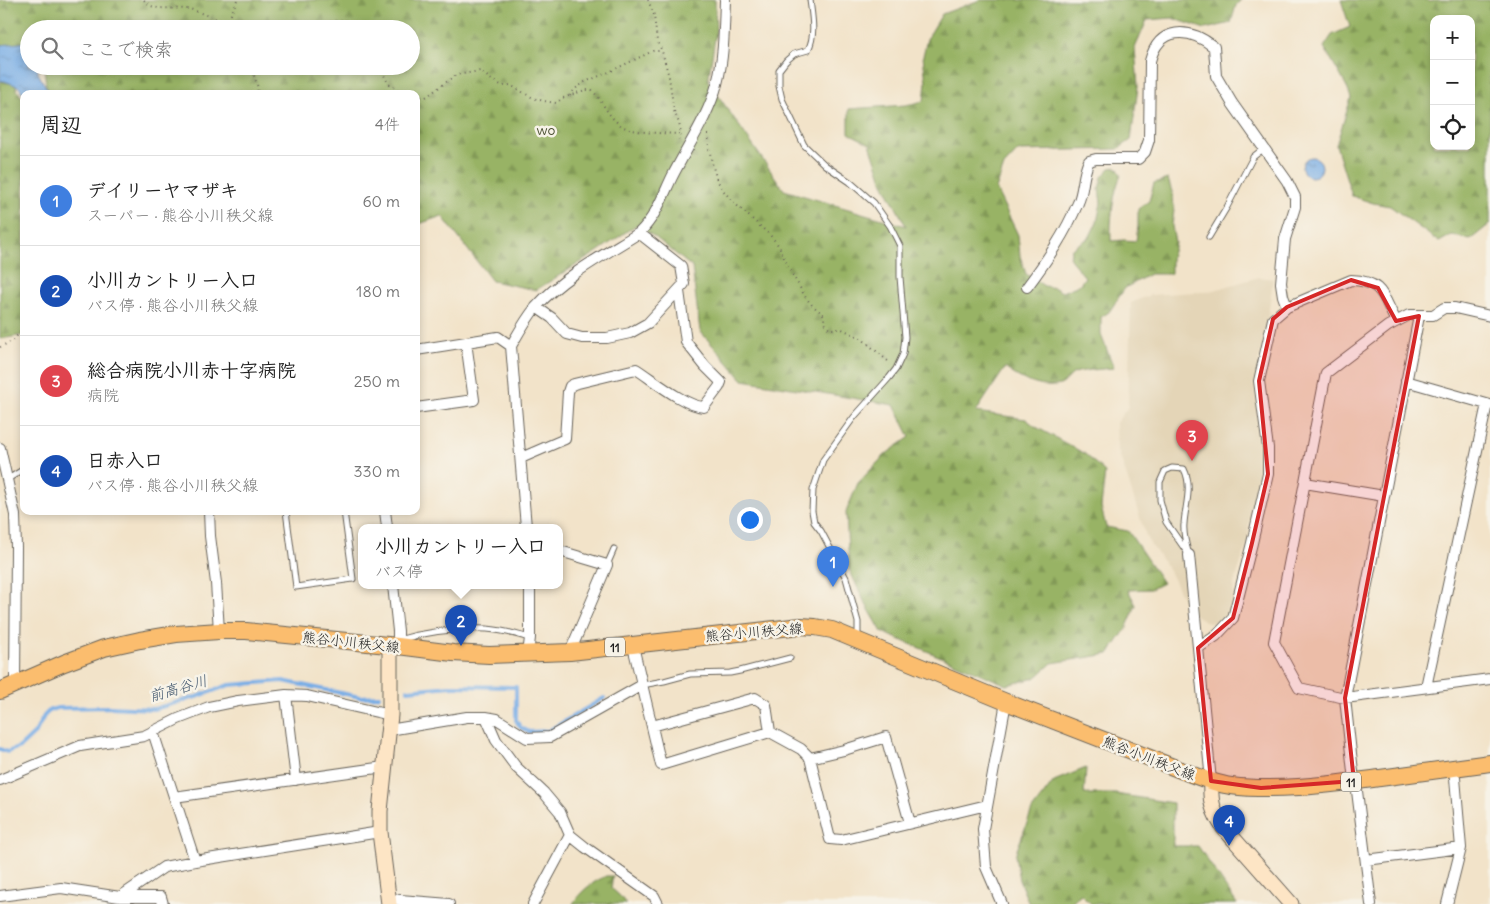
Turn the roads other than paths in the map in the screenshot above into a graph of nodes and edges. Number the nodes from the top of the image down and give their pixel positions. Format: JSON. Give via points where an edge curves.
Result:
{"nodes":[{"id":1,"x":725,"y":0,"type":"edge"},
{"id":2,"x":810,"y":0,"type":"edge"},
{"id":3,"x":1263,"y":149,"type":"junction"},
{"id":4,"x":639,"y":233,"type":"junction"},
{"id":5,"x":1209,"y":237,"type":"dead end"},
{"id":6,"x":1027,"y":287,"type":"dead end"},
{"id":7,"x":679,"y":291,"type":"junction"},
{"id":8,"x":536,"y":307,"type":"junction"},
{"id":9,"x":1287,"y":307,"type":"junction"},
{"id":10,"x":1419,"y":316,"type":"junction"},
{"id":11,"x":1490,"y":316,"type":"edge"},
{"id":12,"x":1396,"y":321,"type":"junction"},
{"id":13,"x":466,"y":342,"type":"junction"},
{"id":14,"x":511,"y":346,"type":"junction"},
{"id":15,"x":420,"y":349,"type":"edge"},
{"id":16,"x":1406,"y":381,"type":"junction"},
{"id":17,"x":1489,"y":404,"type":"edge"},
{"id":18,"x":420,"y":407,"type":"edge"},
{"id":19,"x":0,"y":448,"type":"edge"},
{"id":20,"x":521,"y":458,"type":"junction"},
{"id":21,"x":20,"y":472,"type":"edge"},
{"id":22,"x":8,"y":480,"type":"junction"},
{"id":23,"x":1306,"y":483,"type":"junction"},
{"id":24,"x":1384,"y":496,"type":"junction"},
{"id":25,"x":209,"y":515,"type":"edge"},
{"id":26,"x":287,"y":515,"type":"edge"},
{"id":27,"x":344,"y":515,"type":"edge"},
{"id":28,"x":526,"y":524,"type":"edge"},
{"id":29,"x":614,"y":550,"type":"dead end"},
{"id":30,"x":563,"y":552,"type":"edge"},
{"id":31,"x":1189,"y":555,"type":"junction"},
{"id":32,"x":607,"y":565,"type":"junction"},
{"id":33,"x":393,"y":589,"type":"edge"},
{"id":34,"x":530,"y":589,"type":"edge"},
{"id":35,"x":219,"y":631,"type":"junction"},
{"id":36,"x":858,"y":641,"type":"junction"},
{"id":37,"x":396,"y":644,"type":"junction"},
{"id":38,"x":529,"y":646,"type":"junction"},
{"id":39,"x":633,"y":646,"type":"junction"},
{"id":40,"x":1198,"y":648,"type":"junction"},
{"id":41,"x":570,"y":652,"type":"junction"},
{"id":42,"x":790,"y":658,"type":"dead end"},
{"id":43,"x":1490,"y":679,"type":"edge"},
{"id":44,"x":642,"y":685,"type":"junction"},
{"id":45,"x":1426,"y":687,"type":"junction"},
{"id":46,"x":7,"y":688,"type":"edge"},
{"id":47,"x":286,"y":695,"type":"junction"},
{"id":48,"x":1345,"y":698,"type":"junction"},
{"id":49,"x":1006,"y":702,"type":"junction"},
{"id":50,"x":486,"y":717,"type":"junction"},
{"id":51,"x":389,"y":722,"type":"junction"},
{"id":52,"x":652,"y":726,"type":"junction"},
{"id":53,"x":154,"y":732,"type":"junction"},
{"id":54,"x":770,"y":732,"type":"junction"},
{"id":55,"x":810,"y":758,"type":"junction"},
{"id":56,"x":1490,"y":763,"type":"edge"},
{"id":57,"x":384,"y":767,"type":"junction"},
{"id":58,"x":1453,"y":768,"type":"junction"},
{"id":59,"x":0,"y":780,"type":"edge"},
{"id":60,"x":296,"y":780,"type":"junction"},
{"id":61,"x":1210,"y":782,"type":"junction"},
{"id":62,"x":1354,"y":782,"type":"junction"},
{"id":63,"x":174,"y":797,"type":"junction"},
{"id":64,"x":987,"y":804,"type":"junction"},
{"id":65,"x":910,"y":824,"type":"junction"},
{"id":66,"x":380,"y":832,"type":"junction"},
{"id":67,"x":570,"y":835,"type":"junction"},
{"id":68,"x":1461,"y":848,"type":"junction"},
{"id":69,"x":1366,"y":860,"type":"junction"},
{"id":70,"x":195,"y":861,"type":"junction"},
{"id":71,"x":0,"y":896,"type":"edge"},
{"id":72,"x":120,"y":897,"type":"junction"},
{"id":73,"x":389,"y":902,"type":"edge"},
{"id":74,"x":163,"y":904,"type":"edge"},
{"id":75,"x":449,"y":904,"type":"edge"},
{"id":76,"x":533,"y":904,"type":"edge"},
{"id":77,"x":658,"y":904,"type":"edge"},
{"id":78,"x":1002,"y":904,"type":"edge"},
{"id":79,"x":1291,"y":904,"type":"edge"},
{"id":80,"x":1371,"y":904,"type":"edge"},
{"id":81,"x":1448,"y":904,"type":"edge"}],
"edges":[{"from":1,"to":4,"type":"street","via":[[717,84],[662,200]]},
{"from":2,"to":36,"type":"lane","via":[[812,42],[808,50],[794,54],[779,70],[782,99],[804,145],[874,203],[900,246],[903,354],[890,378],[854,417],[823,460],[812,490],[814,522],[846,578],[858,622]]},
{"from":3,"to":5,"type":"lane","via":[[1253,157]]},
{"from":3,"to":6,"type":"street","via":[[1216,76],[1214,47],[1192,35],[1171,34],[1158,44],[1150,61],[1149,140],[1145,152],[1138,159],[1089,161],[1079,200],[1067,227]]},
{"from":3,"to":9,"type":"street","via":[[1295,197],[1285,240],[1282,274]]},
{"from":4,"to":7,"type":"street","via":[[681,266],[684,284]]},
{"from":4,"to":8,"type":"street","via":[[564,283]]},
{"from":7,"to":8,"type":"street","via":[[648,323],[630,334],[607,338],[567,334]]},
{"from":7,"to":20,"type":"street","via":[[686,342],[721,382],[704,406],[684,400],[636,369],[574,384],[568,392],[565,439]]},
{"from":8,"to":14,"type":"street"},
{"from":9,"to":12,"type":"street","via":[[1351,280],[1363,280],[1382,292]]},
{"from":9,"to":40,"type":"street","via":[[1274,319],[1259,381],[1268,448],[1268,474],[1236,609],[1233,618],[1216,636]]},
{"from":10,"to":11,"type":"street","via":[[1433,315],[1444,308]]},
{"from":10,"to":12,"type":"street","via":[[1409,315]]},
{"from":10,"to":16,"type":"street"},
{"from":12,"to":23,"type":"street","via":[[1326,373]]},
{"from":13,"to":14,"type":"street","via":[[498,337]]},
{"from":13,"to":15,"type":"street"},
{"from":13,"to":18,"type":"street","via":[[474,400]]},
{"from":14,"to":20,"type":"street"},
{"from":16,"to":17,"type":"street"},
{"from":16,"to":24,"type":"street"},
{"from":17,"to":45,"type":"street"},
{"from":19,"to":22,"type":"street"},
{"from":20,"to":28,"type":"street"},
{"from":21,"to":22,"type":"lane"},
{"from":22,"to":46,"type":"street","via":[[15,515],[16,548]]},
{"from":23,"to":24,"type":"street"},
{"from":23,"to":48,"type":"street","via":[[1274,642],[1299,688]]},
{"from":24,"to":48,"type":"street"},
{"from":25,"to":35,"type":"street"},
{"from":26,"to":27,"type":"lane","via":[[296,587],[352,579]]},
{"from":29,"to":32,"type":"lane"},
{"from":30,"to":32,"type":"street"},
{"from":31,"to":31,"type":"lane","via":[[1166,522],[1160,500],[1160,482],[1165,471],[1172,468],[1184,469],[1186,474],[1189,490],[1183,526]]},
{"from":31,"to":40,"type":"street"},
{"from":32,"to":41,"type":"street"},
{"from":33,"to":37,"type":"street"},
{"from":34,"to":38,"type":"street"},
{"from":35,"to":37,"type":"main road","name":"熊谷小川秩父線","number":"11"},
{"from":35,"to":46,"type":"main road","name":"熊谷小川秩父線","number":"11","via":[[176,634],[104,648]]},
{"from":36,"to":39,"type":"main road","name":"熊谷小川秩父線","number":"11","via":[[832,630],[802,626]]},
{"from":36,"to":49,"type":"main road","name":"熊谷小川秩父線","number":"11"},
{"from":37,"to":38,"type":"main road","name":"熊谷小川秩父線","number":"11","via":[[480,655]]},
{"from":37,"to":38,"type":"lane","via":[[440,631],[487,629],[504,632]]},
{"from":37,"to":51,"type":"street"},
{"from":38,"to":41,"type":"main road","name":"熊谷小川秩父線","number":"11"},
{"from":39,"to":41,"type":"main road","name":"熊谷小川秩父線","number":"11"},
{"from":39,"to":44,"type":"street"},
{"from":40,"to":61,"type":"street"},
{"from":42,"to":44,"type":"lane","via":[[730,673],[690,674]]},
{"from":43,"to":45,"type":"street"},
{"from":44,"to":50,"type":"street","via":[[550,737],[527,738],[497,719]]},
{"from":44,"to":52,"type":"street"},
{"from":45,"to":48,"type":"street"},
{"from":47,"to":51,"type":"street","via":[[307,696]]},
{"from":47,"to":53,"type":"street","via":[[209,707]]},
{"from":47,"to":60,"type":"street"},
{"from":48,"to":62,"type":"street"},
{"from":49,"to":61,"type":"main road","name":"熊谷小川秩父線","number":"11"},
{"from":49,"to":64,"type":"street"},
{"from":50,"to":51,"type":"street"},
{"from":50,"to":67,"type":"street","via":[[496,740],[516,767],[560,812]]},
{"from":51,"to":57,"type":"street"},
{"from":52,"to":54,"type":"street","via":[[755,698],[766,705]]},
{"from":52,"to":54,"type":"street","via":[[661,765]]},
{"from":53,"to":59,"type":"street","via":[[80,746]]},
{"from":53,"to":63,"type":"street"},
{"from":54,"to":55,"type":"street","via":[[802,749]]},
{"from":55,"to":65,"type":"street","via":[[830,840]]},
{"from":55,"to":65,"type":"street","via":[[886,737]]},
{"from":56,"to":58,"type":"main road","name":"熊谷小川秩父線","number":"11"},
{"from":57,"to":60,"type":"street"},
{"from":57,"to":66,"type":"street"},
{"from":58,"to":62,"type":"main road","name":"熊谷小川秩父線","number":"11"},
{"from":58,"to":68,"type":"street"},
{"from":60,"to":63,"type":"street"},
{"from":61,"to":62,"type":"main road","name":"熊谷小川秩父線","number":"11","via":[[1261,788]]},
{"from":61,"to":79,"type":"street","via":[[1210,800],[1216,817]]},
{"from":62,"to":69,"type":"street"},
{"from":63,"to":70,"type":"street"},
{"from":64,"to":65,"type":"street"},
{"from":64,"to":78,"type":"street","via":[[983,829],[986,867]]},
{"from":66,"to":70,"type":"street"},
{"from":66,"to":73,"type":"street"},
{"from":67,"to":76,"type":"street"},
{"from":67,"to":77,"type":"street","via":[[654,896]]},
{"from":68,"to":69,"type":"street"},
{"from":68,"to":81,"type":"street"},
{"from":69,"to":80,"type":"street"},
{"from":70,"to":72,"type":"street","via":[[164,867]]},
{"from":71,"to":72,"type":"street","via":[[62,888]]},
{"from":72,"to":74,"type":"street","via":[[161,896]]},
{"from":73,"to":75,"type":"street"}]}
